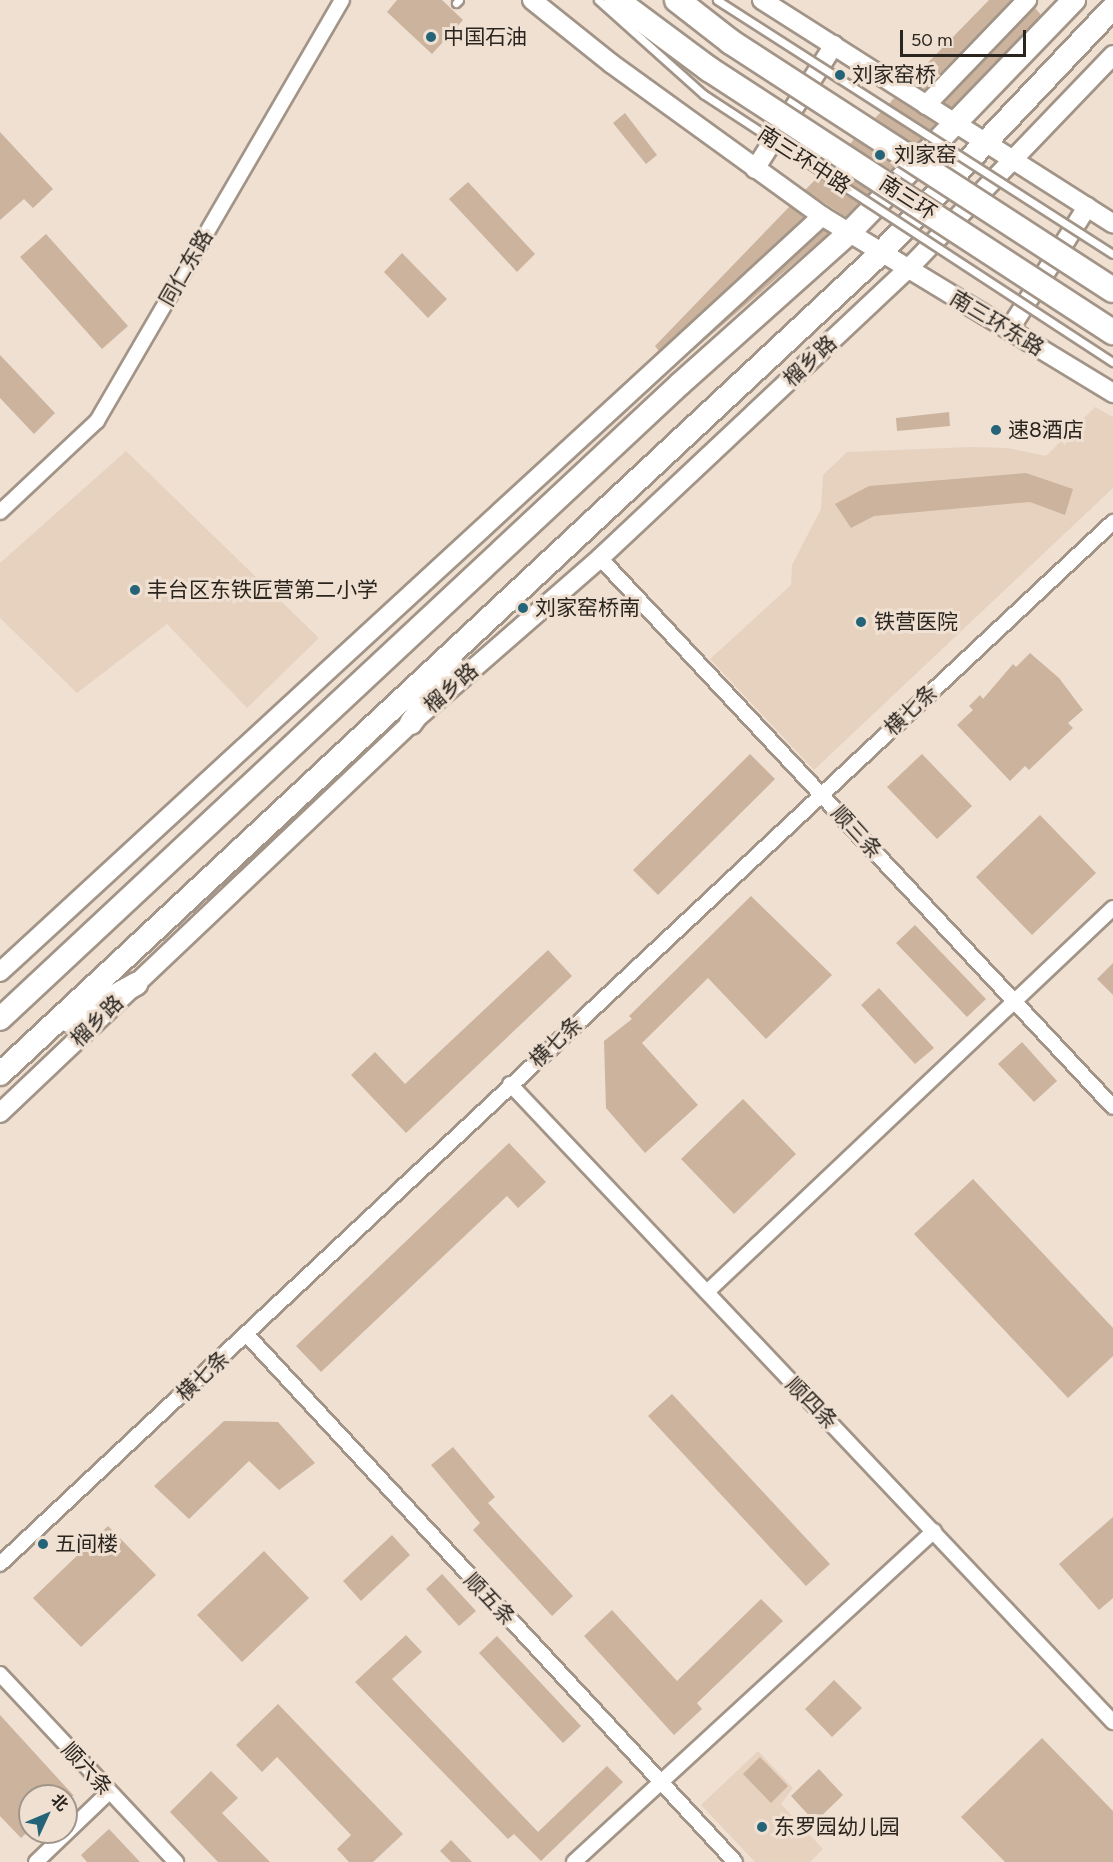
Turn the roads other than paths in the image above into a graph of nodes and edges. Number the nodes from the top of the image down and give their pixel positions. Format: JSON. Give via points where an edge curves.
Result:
{"nodes":[{"id":1,"x":342,"y":0,"type":"edge"},
{"id":2,"x":532,"y":0,"type":"edge"},
{"id":3,"x":598,"y":0,"type":"edge"},
{"id":4,"x":616,"y":0,"type":"edge"},
{"id":5,"x":677,"y":0,"type":"edge"},
{"id":6,"x":717,"y":0,"type":"edge"},
{"id":7,"x":762,"y":0,"type":"edge"},
{"id":8,"x":1027,"y":0,"type":"edge"},
{"id":9,"x":1074,"y":0,"type":"edge"},
{"id":10,"x":1113,"y":8,"type":"edge"},
{"id":11,"x":834,"y":45,"type":"junction"},
{"id":12,"x":1113,"y":55,"type":"edge"},
{"id":13,"x":926,"y":105,"type":"junction"},
{"id":14,"x":955,"y":123,"type":"junction"},
{"id":15,"x":985,"y":142,"type":"junction"},
{"id":16,"x":1012,"y":159,"type":"junction"},
{"id":17,"x":755,"y":169,"type":"junction"},
{"id":18,"x":1087,"y":207,"type":"junction"},
{"id":19,"x":822,"y":216,"type":"junction"},
{"id":20,"x":1113,"y":224,"type":"edge"},
{"id":21,"x":849,"y":233,"type":"junction"},
{"id":22,"x":880,"y":253,"type":"junction"},
{"id":23,"x":1113,"y":254,"type":"edge"},
{"id":24,"x":907,"y":270,"type":"junction"},
{"id":25,"x":1113,"y":290,"type":"edge"},
{"id":26,"x":1009,"y":330,"type":"junction"},
{"id":27,"x":1113,"y":332,"type":"edge"},
{"id":28,"x":1113,"y":362,"type":"edge"},
{"id":29,"x":1113,"y":393,"type":"edge"},
{"id":30,"x":0,"y":512,"type":"edge"},
{"id":31,"x":1113,"y":522,"type":"edge"},
{"id":32,"x":600,"y":558,"type":"junction"},
{"id":33,"x":480,"y":626,"type":"junction"},
{"id":34,"x":411,"y":723,"type":"junction"},
{"id":35,"x":822,"y":793,"type":"junction"},
{"id":36,"x":1113,"y":908,"type":"edge"},
{"id":37,"x":0,"y":972,"type":"edge"},
{"id":38,"x":136,"y":984,"type":"junction"},
{"id":39,"x":1013,"y":1002,"type":"junction"},
{"id":40,"x":0,"y":1020,"type":"edge"},
{"id":41,"x":37,"y":1039,"type":"junction"},
{"id":42,"x":0,"y":1074,"type":"edge"},
{"id":43,"x":510,"y":1084,"type":"junction"},
{"id":44,"x":1113,"y":1107,"type":"edge"},
{"id":45,"x":0,"y":1113,"type":"edge"},
{"id":46,"x":707,"y":1292,"type":"junction"},
{"id":47,"x":247,"y":1335,"type":"junction"},
{"id":48,"x":934,"y":1531,"type":"junction"},
{"id":49,"x":0,"y":1563,"type":"edge"},
{"id":50,"x":0,"y":1674,"type":"edge"},
{"id":51,"x":1113,"y":1722,"type":"edge"},
{"id":52,"x":659,"y":1782,"type":"junction"},
{"id":53,"x":109,"y":1792,"type":"junction"},
{"id":54,"x":36,"y":1862,"type":"edge"},
{"id":55,"x":176,"y":1862,"type":"edge"},
{"id":56,"x":574,"y":1862,"type":"edge"},
{"id":57,"x":735,"y":1862,"type":"edge"}],
"edges":[{"from":1,"to":30,"type":"street","name":"同仁东路","via":[[98,421]]},
{"from":2,"to":17,"type":"street","name":"南三环中路"},
{"from":3,"to":28,"type":"lane","name":"南三环中路","bridge":true,"via":[[703,94]]},
{"from":4,"to":27,"type":"highway","name":"南三环","bridge":true,"via":[[709,69]]},
{"from":5,"to":25,"type":"highway","name":"南三环","bridge":true,"via":[[731,42]]},
{"from":6,"to":23,"type":"lane","bridge":true},
{"from":7,"to":11,"type":"street"},
{"from":8,"to":13,"type":"street"},
{"from":9,"to":14,"type":"main road"},
{"from":10,"to":15,"type":"main road","name":"榴乡路"},
{"from":11,"to":13,"type":"street"},
{"from":11,"to":17,"type":"street"},
{"from":12,"to":16,"type":"street","name":"榴乡路"},
{"from":13,"to":14,"type":"street"},
{"from":14,"to":15,"type":"street"},
{"from":14,"to":21,"type":"main road"},
{"from":15,"to":16,"type":"street"},
{"from":15,"to":22,"type":"main road","name":"榴乡路"},
{"from":16,"to":18,"type":"street"},
{"from":16,"to":24,"type":"street","name":"榴乡路"},
{"from":17,"to":19,"type":"street","name":"南三环中路"},
{"from":18,"to":20,"type":"street"},
{"from":18,"to":26,"type":"street"},
{"from":19,"to":21,"type":"street","name":"南三环中路"},
{"from":19,"to":37,"type":"street"},
{"from":21,"to":22,"type":"street","name":"南三环中路"},
{"from":21,"to":40,"type":"main road","via":[[680,384]]},
{"from":22,"to":24,"type":"street","name":"南三环东路"},
{"from":22,"to":33,"type":"main road","name":"榴乡路"},
{"from":24,"to":26,"type":"street","name":"南三环东路"},
{"from":24,"to":32,"type":"street","name":"榴乡路"},
{"from":26,"to":29,"type":"street","name":"南三环东路"},
{"from":31,"to":35,"type":"street","name":"横七条"},
{"from":32,"to":34,"type":"street","name":"榴乡路"},
{"from":32,"to":35,"type":"street","name":"顺三条"},
{"from":33,"to":34,"type":"main road"},
{"from":33,"to":41,"type":"main road","name":"榴乡路"},
{"from":34,"to":38,"type":"street","name":"榴乡路"},
{"from":35,"to":39,"type":"street","name":"顺三条"},
{"from":35,"to":43,"type":"street","name":"横七条"},
{"from":36,"to":39,"type":"street"},
{"from":38,"to":41,"type":"main road"},
{"from":38,"to":45,"type":"street","name":"榴乡路"},
{"from":39,"to":44,"type":"street","name":"顺三条"},
{"from":39,"to":46,"type":"street"},
{"from":41,"to":42,"type":"main road","name":"榴乡路"},
{"from":43,"to":46,"type":"street","name":"顺四条"},
{"from":43,"to":47,"type":"street","name":"横七条"},
{"from":46,"to":48,"type":"street","name":"顺四条"},
{"from":47,"to":49,"type":"street","name":"横七条"},
{"from":47,"to":52,"type":"street","name":"顺五条"},
{"from":48,"to":51,"type":"street","name":"顺四条"},
{"from":48,"to":52,"type":"street"},
{"from":50,"to":53,"type":"street","name":"顺六条"},
{"from":52,"to":56,"type":"street"},
{"from":52,"to":57,"type":"street","name":"顺五条"},
{"from":53,"to":54,"type":"street"},
{"from":53,"to":55,"type":"street","name":"顺六条"}]}
